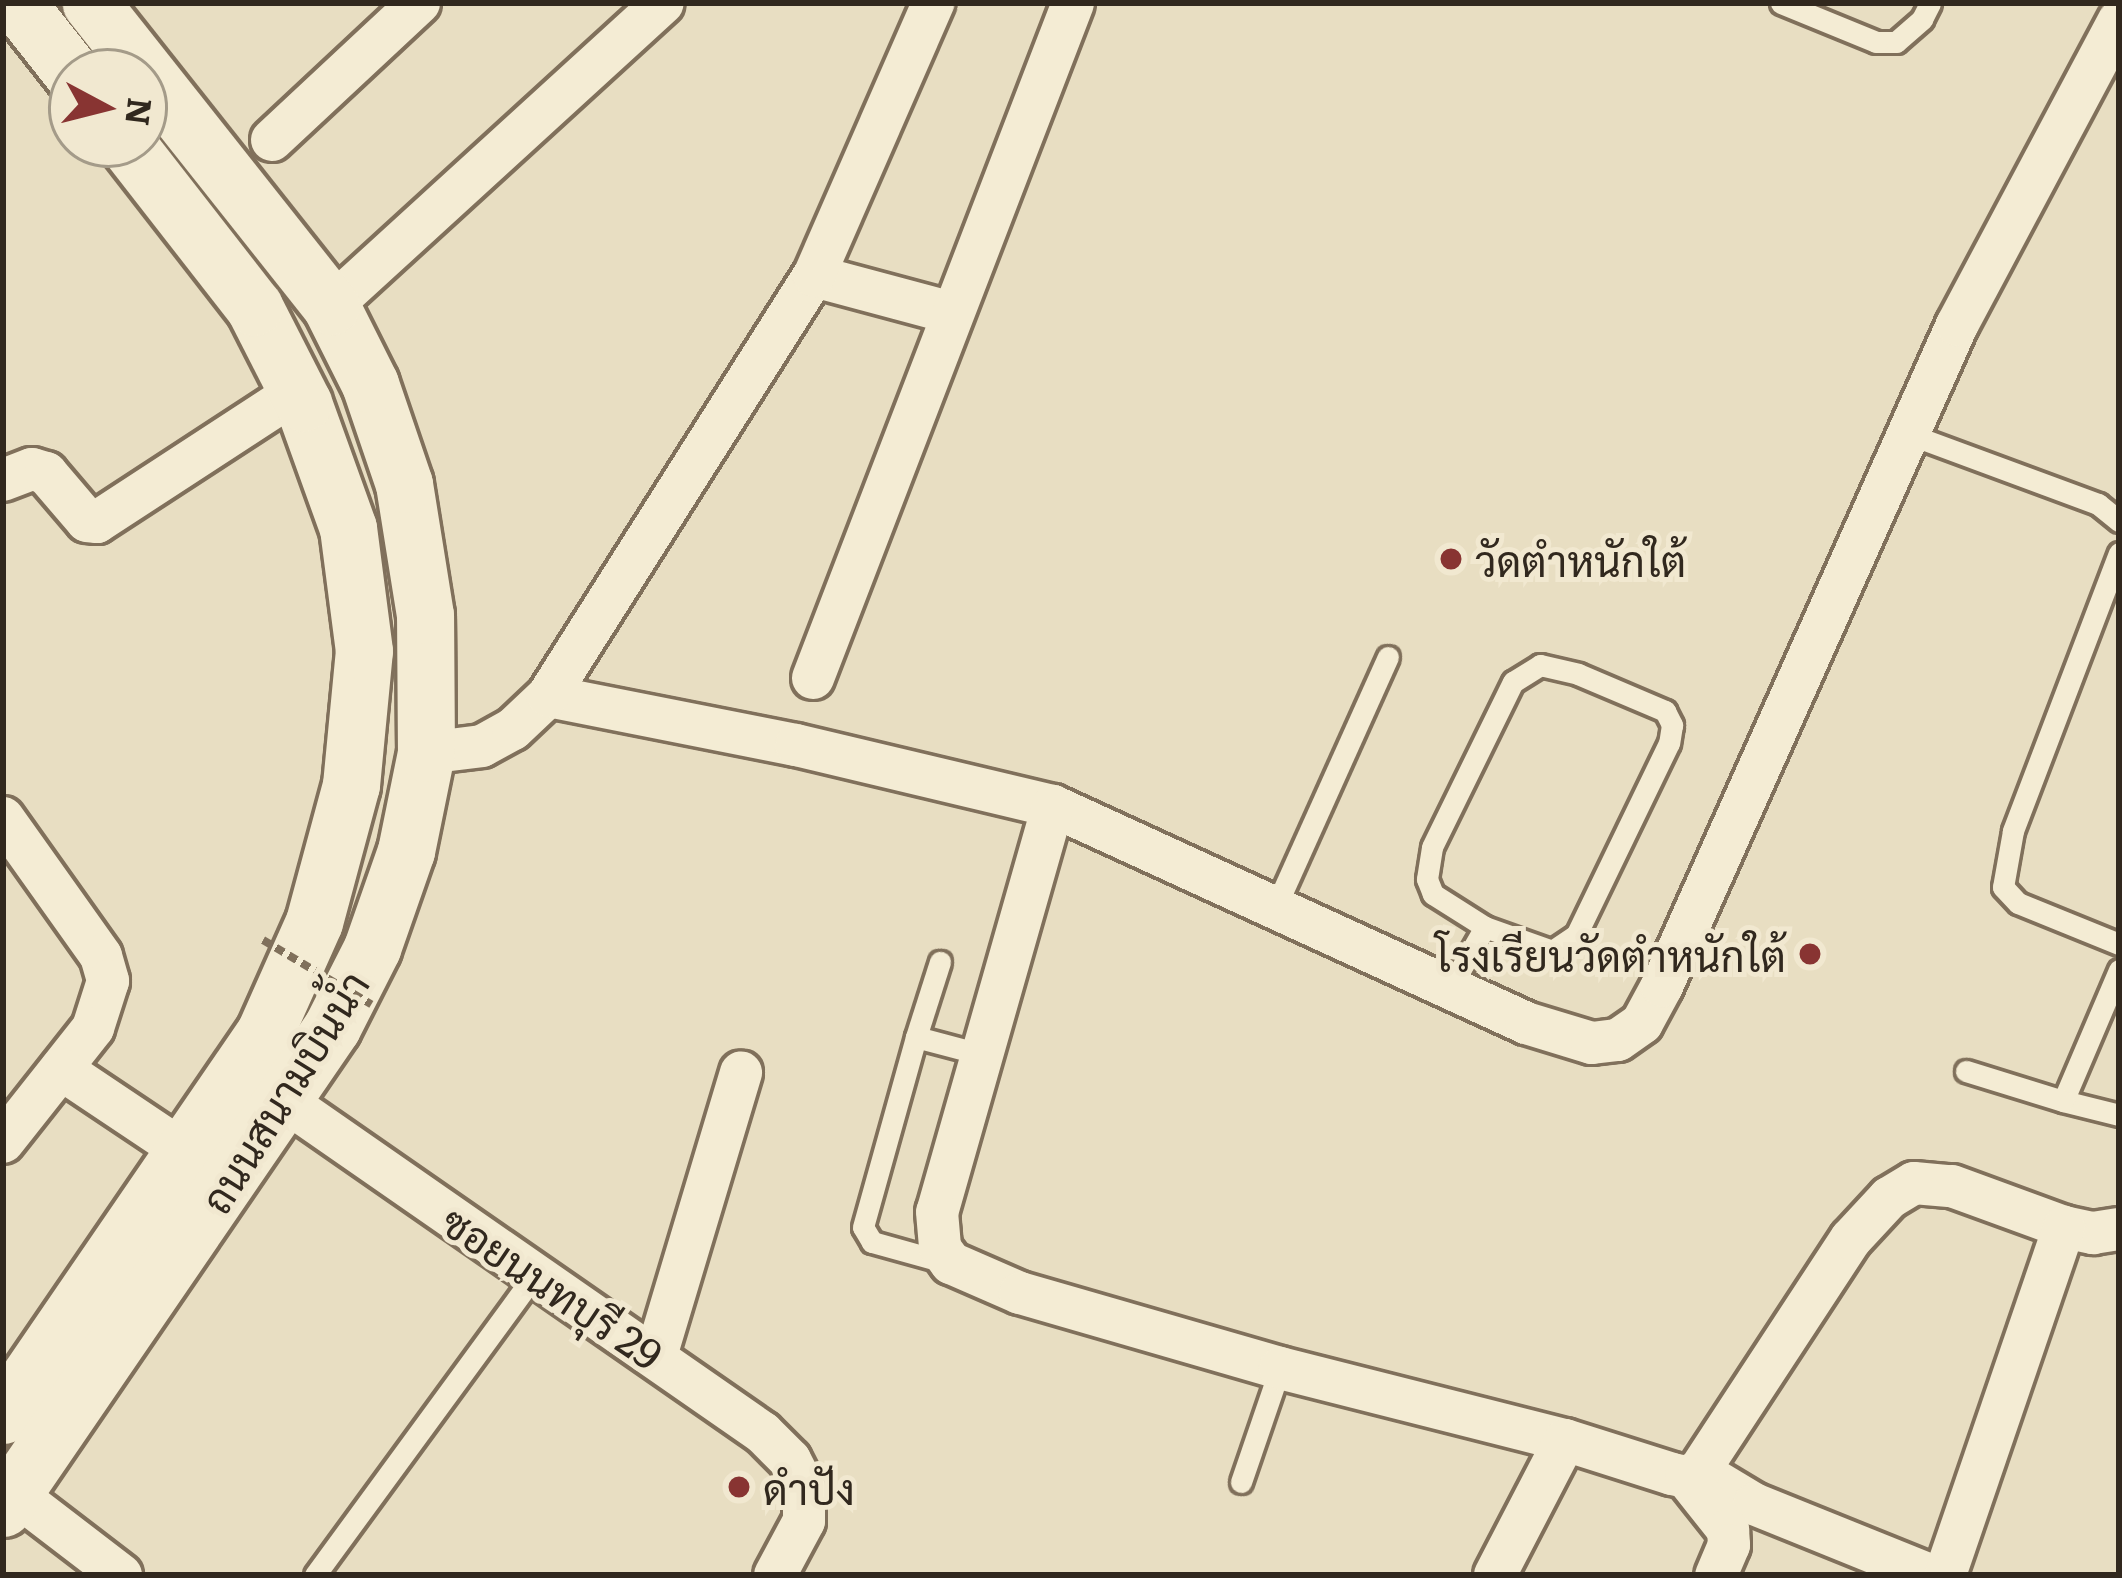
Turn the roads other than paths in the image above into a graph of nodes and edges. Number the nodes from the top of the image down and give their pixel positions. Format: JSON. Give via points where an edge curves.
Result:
{"nodes":[{"id":1,"x":17,"y":3,"type":"edge"},
{"id":2,"x":91,"y":3,"type":"edge"},
{"id":3,"x":418,"y":3,"type":"edge"},
{"id":4,"x":933,"y":3,"type":"edge"},
{"id":5,"x":1073,"y":3,"type":"edge"},
{"id":6,"x":1781,"y":3,"type":"edge"},
{"id":7,"x":1930,"y":3,"type":"edge"},
{"id":8,"x":638,"y":11,"type":"edge"},
{"id":9,"x":2119,"y":20,"type":"edge"},
{"id":10,"x":52,"y":48,"type":"edge"},
{"id":11,"x":272,"y":140,"type":"dead end"},
{"id":12,"x":146,"y":168,"type":"edge"},
{"id":13,"x":814,"y":276,"type":"junction"},
{"id":14,"x":331,"y":306,"type":"junction"},
{"id":15,"x":952,"y":313,"type":"junction"},
{"id":16,"x":298,"y":391,"type":"junction"},
{"id":17,"x":1906,"y":433,"type":"junction"},
{"id":18,"x":3,"y":480,"type":"edge"},
{"id":19,"x":2119,"y":520,"type":"edge"},
{"id":20,"x":2119,"y":553,"type":"edge"},
{"id":21,"x":1388,"y":657,"type":"dead end"},
{"id":22,"x":813,"y":678,"type":"dead end"},
{"id":23,"x":548,"y":696,"type":"junction"},
{"id":24,"x":426,"y":753,"type":"junction"},
{"id":25,"x":1053,"y":806,"type":"junction"},
{"id":26,"x":3,"y":818,"type":"edge"},
{"id":27,"x":1276,"y":906,"type":"junction"},
{"id":28,"x":1485,"y":927,"type":"junction"},
{"id":29,"x":2119,"y":944,"type":"edge"},
{"id":30,"x":940,"y":962,"type":"dead end"},
{"id":31,"x":2119,"y":970,"type":"edge"},
{"id":32,"x":1451,"y":986,"type":"junction"},
{"id":33,"x":922,"y":1039,"type":"junction"},
{"id":34,"x":972,"y":1052,"type":"junction"},
{"id":35,"x":61,"y":1070,"type":"junction"},
{"id":36,"x":1966,"y":1071,"type":"dead end"},
{"id":37,"x":741,"y":1072,"type":"dead end"},
{"id":38,"x":285,"y":1101,"type":"junction"},
{"id":39,"x":2063,"y":1101,"type":"junction"},
{"id":40,"x":2119,"y":1115,"type":"edge"},
{"id":41,"x":3,"y":1142,"type":"edge"},
{"id":42,"x":185,"y":1152,"type":"junction"},
{"id":43,"x":2064,"y":1227,"type":"junction"},
{"id":44,"x":2119,"y":1229,"type":"edge"},
{"id":45,"x":951,"y":1263,"type":"junction"},
{"id":46,"x":535,"y":1274,"type":"junction"},
{"id":47,"x":656,"y":1356,"type":"junction"},
{"id":48,"x":1280,"y":1368,"type":"junction"},
{"id":49,"x":3,"y":1415,"type":"edge"},
{"id":50,"x":1565,"y":1440,"type":"junction"},
{"id":51,"x":1693,"y":1474,"type":"junction"},
{"id":52,"x":1241,"y":1482,"type":"dead end"},
{"id":53,"x":9,"y":1500,"type":"edge"},
{"id":54,"x":121,"y":1575,"type":"edge"},
{"id":55,"x":315,"y":1575,"type":"edge"},
{"id":56,"x":775,"y":1575,"type":"edge"},
{"id":57,"x":1495,"y":1575,"type":"edge"},
{"id":58,"x":1715,"y":1575,"type":"edge"},
{"id":59,"x":1930,"y":1575,"type":"edge"},
{"id":60,"x":1945,"y":1575,"type":"edge"}],
"edges":[{"from":1,"to":10,"type":"main road"},
{"from":2,"to":14,"type":"main road","name":"ถนนสนามบินน้ำ"},
{"from":3,"to":11,"type":"street"},
{"from":4,"to":13,"type":"street"},
{"from":5,"to":15,"type":"street"},
{"from":6,"to":7,"type":"lane","via":[[1876,42],[1896,42]]},
{"from":8,"to":14,"type":"street"},
{"from":9,"to":17,"type":"street"},
{"from":12,"to":16,"type":"main road","name":"ถนนสนามบินน้ำ","via":[[254,307]]},
{"from":13,"to":15,"type":"street"},
{"from":13,"to":23,"type":"street"},
{"from":14,"to":24,"type":"main road","name":"ถนนสนามบินน้ำ","via":[[370,383],[404,484],[425,615]]},
{"from":15,"to":22,"type":"street"},
{"from":16,"to":18,"type":"street","via":[[97,522],[87,521],[46,473],[32,469]]},
{"from":16,"to":42,"type":"main road","name":"ถนนสนามบินน้ำ","via":[[348,528],[354,569],[364,651],[351,785],[314,922],[275,1010]]},
{"from":17,"to":19,"type":"lane"},
{"from":17,"to":32,"type":"street","via":[[1642,1023],[1618,1040],[1592,1043],[1526,1023]]},
{"from":20,"to":29,"type":"lane","via":[[2013,831],[2003,886],[2018,903]]},
{"from":21,"to":27,"type":"lane"},
{"from":23,"to":24,"type":"street","via":[[482,746]]},
{"from":23,"to":25,"type":"street"},
{"from":24,"to":38,"type":"main road","name":"ถนนสนามบินน้ำ","via":[[406,851],[372,948]]},
{"from":25,"to":27,"type":"street"},
{"from":25,"to":34,"type":"street"},
{"from":26,"to":35,"type":"street","via":[[101,956],[108,981],[93,1028]]},
{"from":27,"to":32,"type":"street"},
{"from":28,"to":28,"type":"lane","via":[[1432,893],[1427,865],[1514,682],[1524,671],[1551,666],[1665,711],[1670,742],[1576,935],[1552,951]]},
{"from":28,"to":32,"type":"lane"},
{"from":30,"to":33,"type":"lane"},
{"from":31,"to":39,"type":"lane"},
{"from":33,"to":34,"type":"lane"},
{"from":33,"to":45,"type":"lane","via":[[863,1227],[872,1242]]},
{"from":34,"to":45,"type":"street","via":[[937,1212],[940,1248]]},
{"from":35,"to":41,"type":"street"},
{"from":35,"to":42,"type":"street"},
{"from":36,"to":39,"type":"lane"},
{"from":37,"to":47,"type":"street"},
{"from":38,"to":46,"type":"street","name":"ซอยนนทบุรี 29"},
{"from":38,"to":53,"type":"main road","name":"ถนนสนามบินน้ำ"},
{"from":39,"to":40,"type":"lane"},
{"from":42,"to":49,"type":"main road","name":"ถนนสนามบินน้ำ"},
{"from":43,"to":44,"type":"street"},
{"from":43,"to":51,"type":"street","via":[[1929,1180],[1889,1198],[1851,1239]]},
{"from":43,"to":60,"type":"street"},
{"from":45,"to":48,"type":"street","via":[[1021,1293]]},
{"from":46,"to":47,"type":"street","name":"ซอยนนทบุรี 29"},
{"from":46,"to":55,"type":"lane"},
{"from":47,"to":56,"type":"street","name":"ซอยนนทบุรี 29","via":[[790,1460],[804,1488],[804,1521]]},
{"from":48,"to":50,"type":"street"},
{"from":48,"to":52,"type":"lane"},
{"from":50,"to":51,"type":"street"},
{"from":50,"to":57,"type":"street"},
{"from":51,"to":58,"type":"street","via":[[1728,1530]]},
{"from":51,"to":59,"type":"street"},
{"from":53,"to":54,"type":"street"}]}
